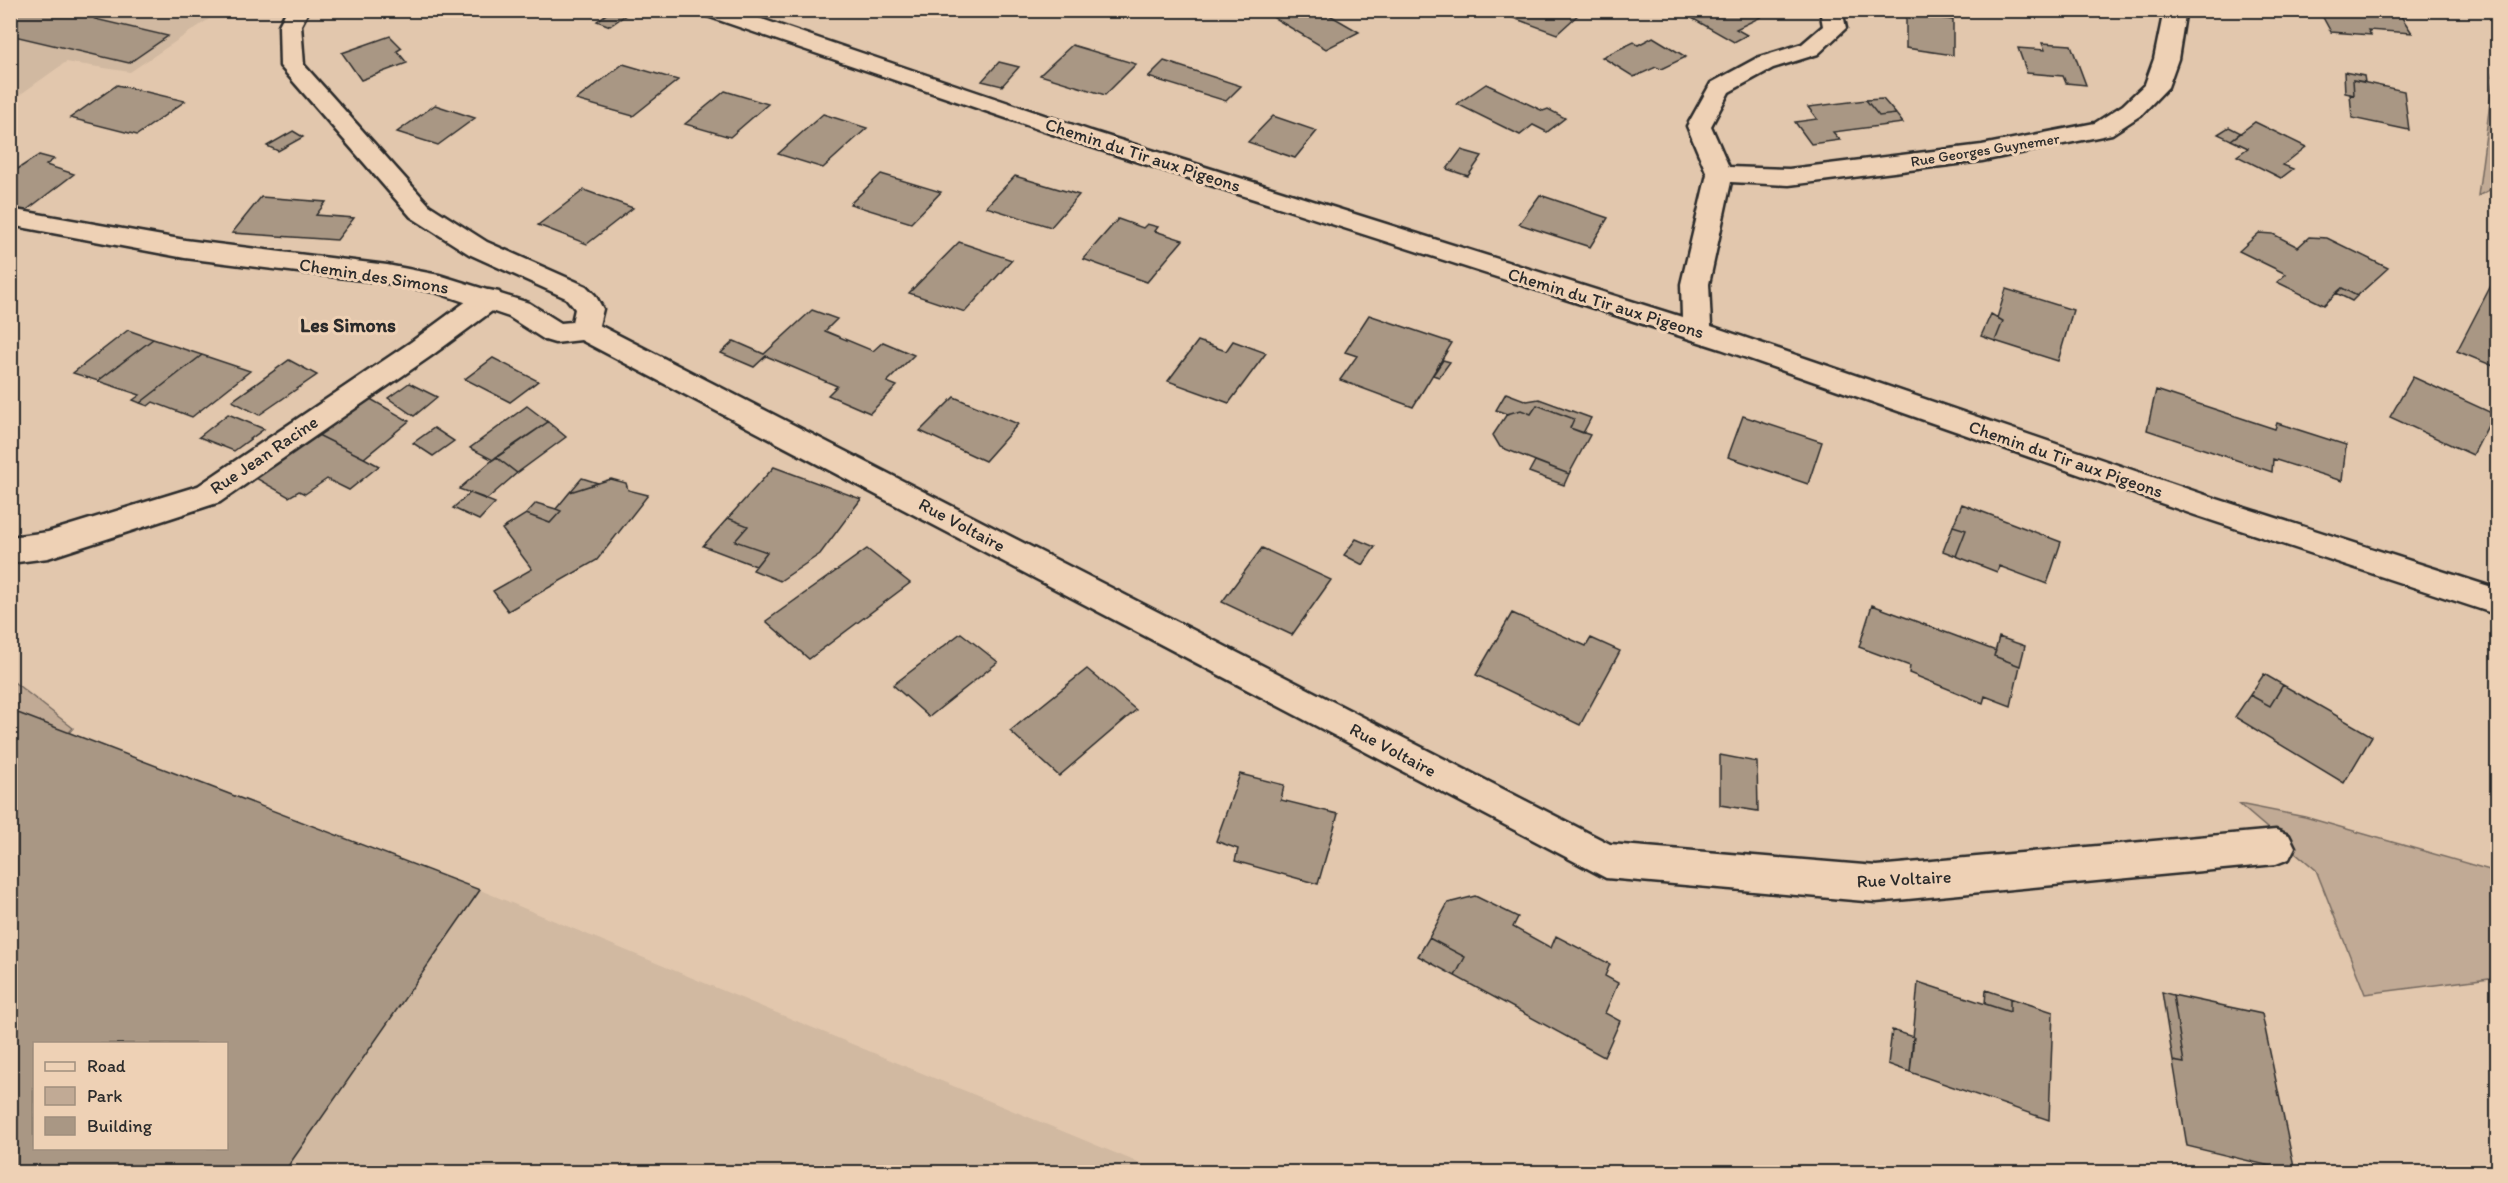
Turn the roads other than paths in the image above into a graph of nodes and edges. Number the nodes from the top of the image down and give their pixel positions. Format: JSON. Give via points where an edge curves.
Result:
{"nodes":[{"id":1,"x":298,"y":10,"type":"edge"},
{"id":2,"x":712,"y":10,"type":"edge"},
{"id":3,"x":1831,"y":10,"type":"edge"},
{"id":4,"x":2171,"y":10,"type":"edge"},
{"id":5,"x":1720,"y":174,"type":"junction"},
{"id":6,"x":10,"y":217,"type":"edge"},
{"id":7,"x":1695,"y":284,"type":"junction"},
{"id":8,"x":489,"y":299,"type":"junction"},
{"id":9,"x":1659,"y":319,"type":"junction"},
{"id":10,"x":583,"y":330,"type":"junction"},
{"id":11,"x":1697,"y":331,"type":"junction"},
{"id":12,"x":10,"y":550,"type":"edge"},
{"id":13,"x":2498,"y":602,"type":"edge"},
{"id":14,"x":2276,"y":847,"type":"dead end"}],
"edges":[{"from":1,"to":10,"type":"street","via":[[290,25],[292,66],[392,180],[420,211],[453,234],[576,292],[588,303],[590,315]]},
{"from":2,"to":9,"type":"street","name":"Chemin du Tir aux Pigeons","via":[[1082,136]]},
{"from":3,"to":5,"type":"street","via":[[1835,28],[1810,49],[1765,63],[1719,88],[1699,126]]},
{"from":4,"to":5,"type":"street","name":"Rue Georges Guynemer","via":[[2174,15],[2166,59],[2156,87],[2133,110],[2103,129],[1982,153],[1789,177]]},
{"from":5,"to":7,"type":"street"},
{"from":6,"to":8,"type":"street","name":"Chemin des Simons","via":[[185,249],[404,277]]},
{"from":7,"to":9,"type":"street"},
{"from":7,"to":11,"type":"street"},
{"from":8,"to":10,"type":"street","name":"Chemin des Simons","via":[[519,310],[555,333]]},
{"from":8,"to":12,"type":"street","name":"Rue Jean Racine","via":[[209,494],[48,545]]},
{"from":9,"to":11,"type":"street","name":"Chemin du Tir aux Pigeons"},
{"from":10,"to":14,"type":"street","name":"Rue Voltaire","via":[[1606,861],[1876,884]]},
{"from":11,"to":13,"type":"street","name":"Chemin du Tir aux Pigeons","via":[[2206,507]]}]}
